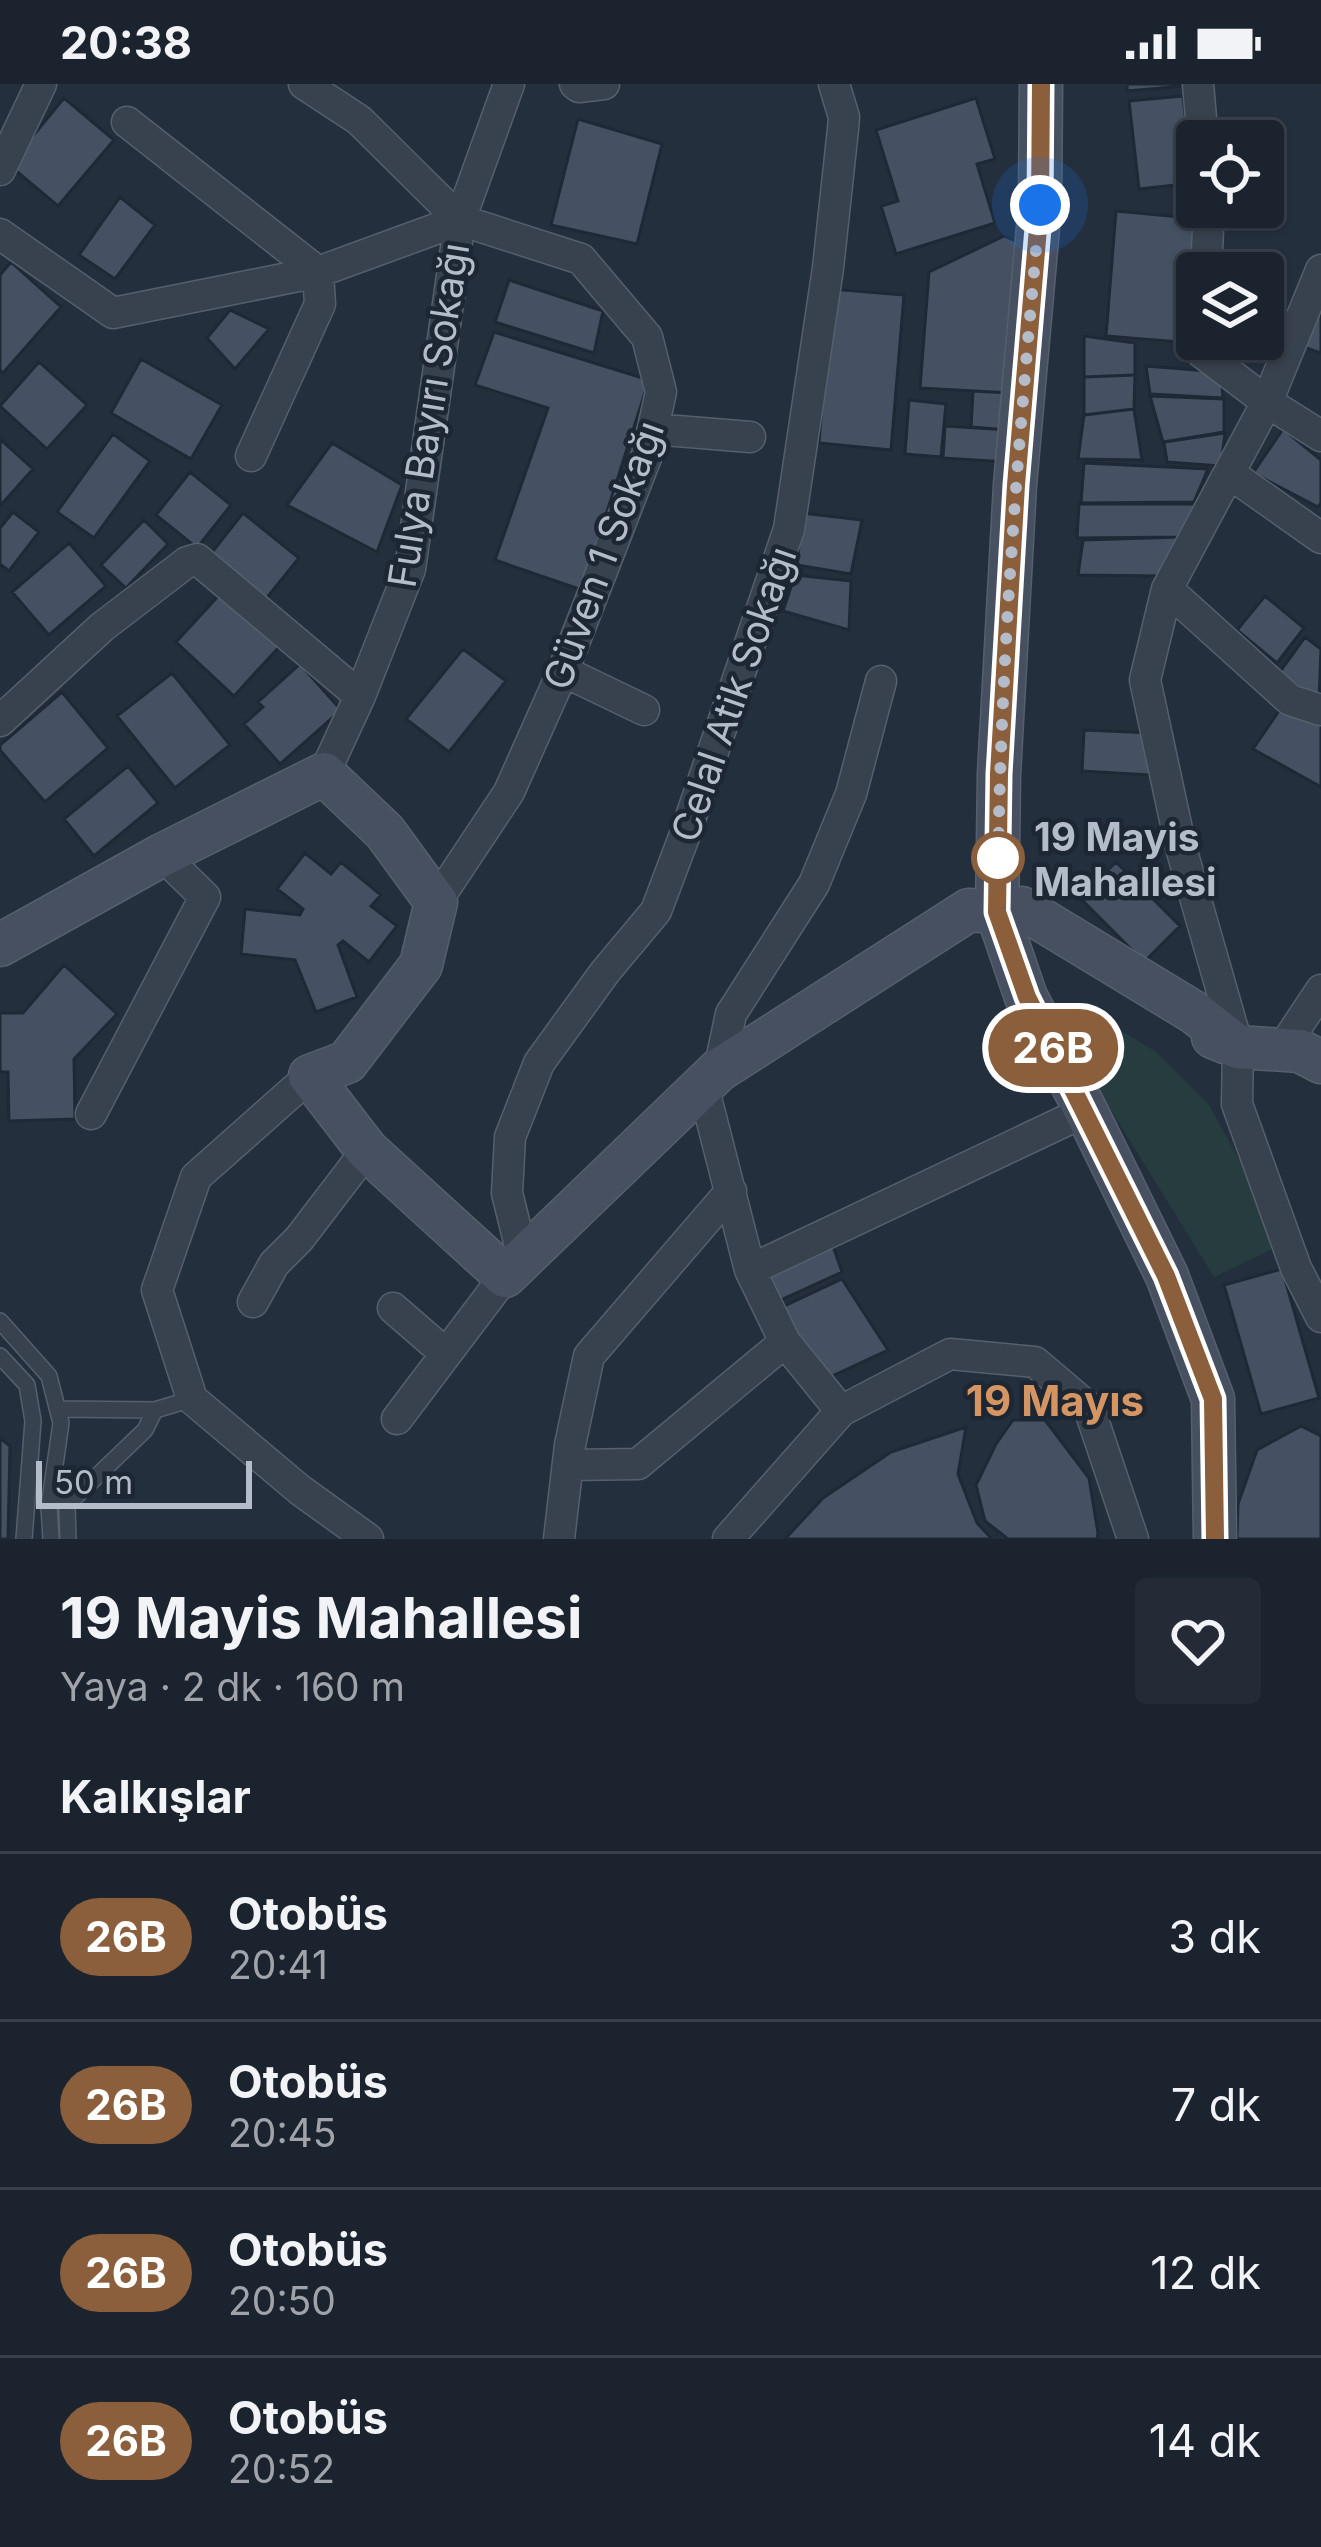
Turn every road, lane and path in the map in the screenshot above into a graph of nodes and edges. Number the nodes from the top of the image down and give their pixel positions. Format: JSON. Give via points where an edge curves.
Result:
{"nodes":[{"id":1,"x":41,"y":84,"type":"edge"},
{"id":2,"x":304,"y":84,"type":"edge"},
{"id":3,"x":509,"y":84,"type":"edge"},
{"id":4,"x":574,"y":84,"type":"edge"},
{"id":5,"x":604,"y":84,"type":"edge"},
{"id":6,"x":834,"y":84,"type":"edge"},
{"id":7,"x":1041,"y":84,"type":"edge"},
{"id":8,"x":1198,"y":84,"type":"edge"},
{"id":9,"x":1201,"y":120,"type":"edge"},
{"id":10,"x":127,"y":122,"type":"dead end"},
{"id":11,"x":0,"y":170,"type":"edge"},
{"id":12,"x":460,"y":220,"type":"junction"},
{"id":13,"x":4,"y":245,"type":"edge"},
{"id":14,"x":1321,"y":270,"type":"edge"},
{"id":15,"x":318,"y":272,"type":"junction"},
{"id":16,"x":1212,"y":360,"type":"edge"},
{"id":17,"x":1267,"y":402,"type":"junction"},
{"id":18,"x":653,"y":429,"type":"junction"},
{"id":19,"x":1321,"y":436,"type":"edge"},
{"id":20,"x":750,"y":437,"type":"dead end"},
{"id":21,"x":251,"y":456,"type":"dead end"},
{"id":22,"x":1229,"y":473,"type":"junction"},
{"id":23,"x":1321,"y":538,"type":"edge"},
{"id":24,"x":1167,"y":590,"type":"junction"},
{"id":25,"x":563,"y":670,"type":"junction"},
{"id":26,"x":880,"y":681,"type":"dead end"},
{"id":27,"x":361,"y":696,"type":"junction"},
{"id":28,"x":3,"y":707,"type":"edge"},
{"id":29,"x":644,"y":710,"type":"dead end"},
{"id":30,"x":1321,"y":710,"type":"edge"},
{"id":31,"x":324,"y":775,"type":"junction"},
{"id":32,"x":162,"y":855,"type":"junction"},
{"id":33,"x":436,"y":902,"type":"junction"},
{"id":34,"x":997,"y":912,"type":"junction"},
{"id":35,"x":0,"y":945,"type":"edge"},
{"id":36,"x":1321,"y":990,"type":"edge"},
{"id":37,"x":1238,"y":1047,"type":"junction"},
{"id":38,"x":1280,"y":1052,"type":"junction"},
{"id":39,"x":1321,"y":1062,"type":"edge"},
{"id":40,"x":310,"y":1076,"type":"junction"},
{"id":41,"x":711,"y":1078,"type":"junction"},
{"id":42,"x":1321,"y":1081,"type":"edge"},
{"id":43,"x":1086,"y":1111,"type":"junction"},
{"id":44,"x":91,"y":1114,"type":"dead end"},
{"id":45,"x":367,"y":1150,"type":"junction"},
{"id":46,"x":731,"y":1191,"type":"junction"},
{"id":47,"x":514,"y":1267,"type":"junction"},
{"id":48,"x":750,"y":1270,"type":"junction"},
{"id":49,"x":253,"y":1302,"type":"dead end"},
{"id":50,"x":393,"y":1308,"type":"dead end"},
{"id":51,"x":1321,"y":1317,"type":"edge"},
{"id":52,"x":0,"y":1321,"type":"edge"},
{"id":53,"x":784,"y":1342,"type":"junction"},
{"id":54,"x":446,"y":1354,"type":"junction"},
{"id":55,"x":2,"y":1362,"type":"edge"},
{"id":56,"x":192,"y":1399,"type":"junction"},
{"id":57,"x":59,"y":1409,"type":"junction"},
{"id":58,"x":155,"y":1410,"type":"junction"},
{"id":59,"x":841,"y":1411,"type":"junction"},
{"id":60,"x":397,"y":1419,"type":"dead end"},
{"id":61,"x":568,"y":1465,"type":"junction"},
{"id":62,"x":53,"y":1489,"type":"junction"},
{"id":63,"x":67,"y":1505,"type":"junction"},
{"id":64,"x":24,"y":1539,"type":"edge"},
{"id":65,"x":51,"y":1539,"type":"edge"},
{"id":66,"x":68,"y":1539,"type":"edge"},
{"id":67,"x":368,"y":1539,"type":"edge"},
{"id":68,"x":559,"y":1539,"type":"edge"},
{"id":69,"x":728,"y":1539,"type":"edge"},
{"id":70,"x":1133,"y":1539,"type":"edge"},
{"id":71,"x":1215,"y":1539,"type":"edge"}],
"edges":[{"from":1,"to":11,"type":"street"},
{"from":2,"to":12,"type":"street","via":[[359,119]]},
{"from":3,"to":12,"type":"street","name":"Fulya Bayırı Sokağı"},
{"from":4,"to":5,"type":"street"},
{"from":6,"to":47,"type":"street","name":"Celal Atik Sokağı","via":[[843,129],[789,529],[656,910],[538,1063],[510,1137]]},
{"from":7,"to":34,"type":"street"},
{"from":8,"to":9,"type":"street"},
{"from":10,"to":15,"type":"street"},
{"from":12,"to":15,"type":"street"},
{"from":12,"to":18,"type":"street","name":"Güven 1 Sokağı","via":[[581,259],[647,337],[661,392]]},
{"from":12,"to":27,"type":"street","name":"Fulya Bayırı Sokağı","via":[[410,569]]},
{"from":13,"to":15,"type":"street","via":[[113,313]]},
{"from":14,"to":17,"type":"street"},
{"from":15,"to":21,"type":"street","via":[[320,304]]},
{"from":16,"to":17,"type":"street"},
{"from":17,"to":19,"type":"street"},
{"from":17,"to":22,"type":"street"},
{"from":18,"to":20,"type":"street"},
{"from":18,"to":25,"type":"street","name":"Güven 1 Sokağı"},
{"from":22,"to":23,"type":"street"},
{"from":22,"to":24,"type":"street"},
{"from":24,"to":30,"type":"street","via":[[1290,700]]},
{"from":24,"to":37,"type":"street","via":[[1145,680],[1181,848]]},
{"from":25,"to":29,"type":"street"},
{"from":25,"to":33,"type":"street","name":"Güven 1 Sokağı","via":[[509,792]]},
{"from":26,"to":41,"type":"street","via":[[851,794],[814,884],[731,1014]]},
{"from":27,"to":28,"type":"street","via":[[197,559]]},
{"from":27,"to":31,"type":"street","name":"Fulya Bayırı Sokağı"},
{"from":31,"to":32,"type":"street"},
{"from":31,"to":33,"type":"street","via":[[385,832]]},
{"from":32,"to":35,"type":"street"},
{"from":32,"to":44,"type":"street","via":[[205,897]]},
{"from":33,"to":40,"type":"street","name":"Güven 1 Sokağı","via":[[422,965],[347,1062]]},
{"from":34,"to":37,"type":"street","via":[[1017,938]]},
{"from":34,"to":41,"type":"street","via":[[968,910]]},
{"from":34,"to":43,"type":"street","via":[[1027,997]]},
{"from":36,"to":38,"type":"street"},
{"from":37,"to":38,"type":"street"},
{"from":37,"to":51,"type":"street","via":[[1237,1104]]},
{"from":38,"to":39,"type":"street"},
{"from":38,"to":42,"type":"street"},
{"from":40,"to":45,"type":"street"},
{"from":40,"to":56,"type":"street","via":[[196,1177],[158,1290]]},
{"from":41,"to":46,"type":"street"},
{"from":41,"to":47,"type":"street"},
{"from":43,"to":48,"type":"street"},
{"from":43,"to":71,"type":"street","via":[[1166,1276],[1213,1399]]},
{"from":45,"to":47,"type":"street"},
{"from":45,"to":49,"type":"street"},
{"from":46,"to":48,"type":"street"},
{"from":46,"to":61,"type":"street","via":[[589,1356]]},
{"from":47,"to":54,"type":"street"},
{"from":48,"to":53,"type":"street"},
{"from":50,"to":54,"type":"street"},
{"from":52,"to":57,"type":"lane","via":[[49,1376]]},
{"from":53,"to":59,"type":"street"},
{"from":53,"to":61,"type":"street","via":[[638,1464]]},
{"from":54,"to":60,"type":"street"},
{"from":55,"to":64,"type":"lane","via":[[27,1384],[33,1421]]},
{"from":56,"to":58,"type":"lane"},
{"from":56,"to":67,"type":"street"},
{"from":57,"to":58,"type":"lane"},
{"from":57,"to":62,"type":"lane"},
{"from":58,"to":63,"type":"lane","via":[[145,1430]]},
{"from":59,"to":69,"type":"street"},
{"from":59,"to":70,"type":"street","via":[[950,1354],[1035,1362],[1088,1408]]},
{"from":61,"to":68,"type":"street"},
{"from":62,"to":63,"type":"lane"},
{"from":62,"to":65,"type":"lane"},
{"from":63,"to":66,"type":"lane"}]}
